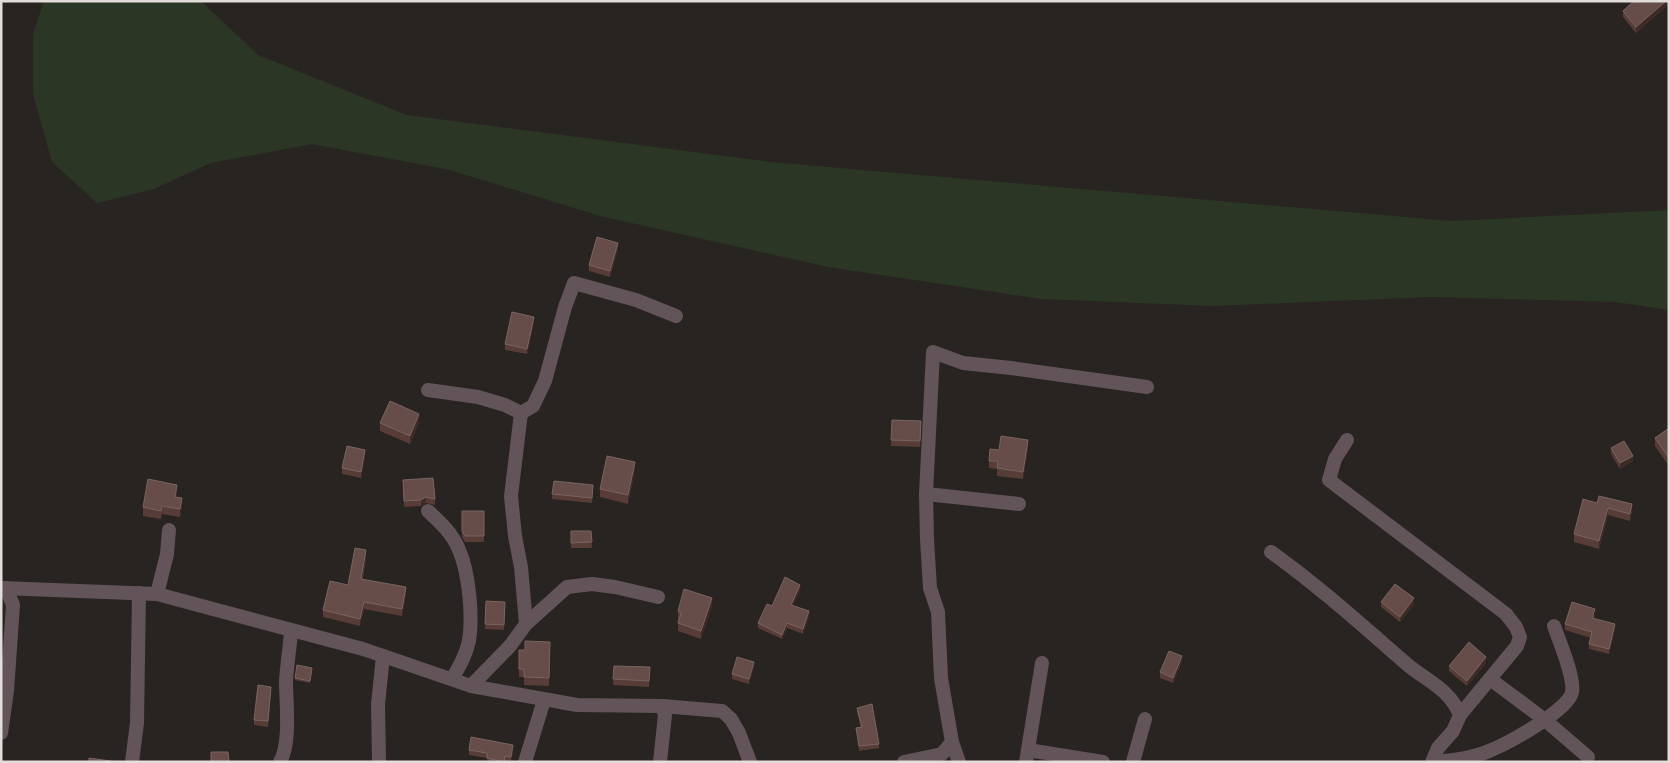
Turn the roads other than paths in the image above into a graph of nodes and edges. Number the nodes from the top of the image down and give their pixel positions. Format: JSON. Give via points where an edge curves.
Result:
{"nodes":[{"id":1,"x":676,"y":316,"type":"dead end"},
{"id":2,"x":1147,"y":387,"type":"dead end"},
{"id":3,"x":428,"y":390,"type":"dead end"},
{"id":4,"x":521,"y":414,"type":"junction"},
{"id":5,"x":1347,"y":440,"type":"dead end"},
{"id":6,"x":926,"y":494,"type":"junction"},
{"id":7,"x":1018,"y":504,"type":"dead end"},
{"id":8,"x":428,"y":511,"type":"dead end"},
{"id":9,"x":168,"y":530,"type":"dead end"},
{"id":10,"x":1271,"y":552,"type":"dead end"},
{"id":11,"x":4,"y":588,"type":"edge"},
{"id":12,"x":139,"y":593,"type":"junction"},
{"id":13,"x":157,"y":594,"type":"junction"},
{"id":14,"x":658,"y":598,"type":"dead end"},
{"id":15,"x":526,"y":624,"type":"junction"},
{"id":16,"x":1554,"y":626,"type":"dead end"},
{"id":17,"x":291,"y":631,"type":"junction"},
{"id":18,"x":383,"y":656,"type":"junction"},
{"id":19,"x":1042,"y":663,"type":"dead end"},
{"id":20,"x":452,"y":679,"type":"junction"},
{"id":21,"x":1490,"y":679,"type":"junction"},
{"id":22,"x":471,"y":686,"type":"junction"},
{"id":23,"x":544,"y":700,"type":"junction"},
{"id":24,"x":662,"y":706,"type":"junction"},
{"id":25,"x":1460,"y":715,"type":"junction"},
{"id":26,"x":1144,"y":719,"type":"dead end"},
{"id":27,"x":1545,"y":720,"type":"junction"},
{"id":28,"x":1,"y":733,"type":"edge"},
{"id":29,"x":952,"y":742,"type":"junction"},
{"id":30,"x":942,"y":754,"type":"junction"},
{"id":31,"x":1027,"y":756,"type":"edge"},
{"id":32,"x":1588,"y":757,"type":"dead end"},
{"id":33,"x":958,"y":760,"type":"edge"},
{"id":34,"x":132,"y":762,"type":"edge"},
{"id":35,"x":280,"y":762,"type":"edge"},
{"id":36,"x":379,"y":762,"type":"edge"},
{"id":37,"x":525,"y":762,"type":"edge"},
{"id":38,"x":660,"y":762,"type":"edge"},
{"id":39,"x":750,"y":762,"type":"edge"},
{"id":40,"x":904,"y":762,"type":"edge"},
{"id":41,"x":1103,"y":762,"type":"edge"},
{"id":42,"x":1133,"y":762,"type":"edge"},
{"id":43,"x":1432,"y":762,"type":"edge"},
{"id":44,"x":1437,"y":762,"type":"edge"}],
"edges":[{"from":1,"to":4,"type":"street","via":[[636,300],[574,283],[545,381],[533,406]]},
{"from":2,"to":6,"type":"street","via":[[963,363],[933,352]]},
{"from":3,"to":4,"type":"street","via":[[478,397]]},
{"from":4,"to":15,"type":"street","via":[[511,496]]},
{"from":5,"to":21,"type":"street","via":[[1335,459],[1329,480],[1506,614],[1516,627],[1520,637],[1517,646]]},
{"from":6,"to":7,"type":"street"},
{"from":6,"to":29,"type":"street","via":[[930,588],[938,612],[941,678]]},
{"from":8,"to":20,"type":"street","via":[[444,525],[459,550],[467,581],[471,620],[469,642]]},
{"from":9,"to":13,"type":"street","via":[[167,554]]},
{"from":10,"to":25,"type":"street","via":[[1310,580],[1439,687],[1455,703]]},
{"from":11,"to":12,"type":"street"},
{"from":11,"to":28,"type":"street","via":[[13,606]]},
{"from":12,"to":13,"type":"street"},
{"from":12,"to":34,"type":"street","via":[[137,723]]},
{"from":13,"to":17,"type":"street"},
{"from":14,"to":15,"type":"street","via":[[615,587],[575,585],[567,587]]},
{"from":15,"to":22,"type":"street","via":[[510,646]]},
{"from":16,"to":27,"type":"street","via":[[1570,673],[1572,692],[1564,706]]},
{"from":17,"to":18,"type":"street"},
{"from":17,"to":35,"type":"street","via":[[286,679],[286,736]]},
{"from":18,"to":20,"type":"street"},
{"from":18,"to":36,"type":"street","via":[[378,704]]},
{"from":19,"to":31,"type":"street"},
{"from":20,"to":22,"type":"street"},
{"from":21,"to":25,"type":"street"},
{"from":21,"to":27,"type":"street"},
{"from":22,"to":23,"type":"street"},
{"from":23,"to":24,"type":"street","via":[[577,705]]},
{"from":23,"to":37,"type":"street"},
{"from":24,"to":38,"type":"street","via":[[665,715]]},
{"from":24,"to":39,"type":"street","via":[[722,711],[739,733]]},
{"from":25,"to":43,"type":"street"},
{"from":26,"to":42,"type":"street"},
{"from":27,"to":32,"type":"street"},
{"from":27,"to":44,"type":"street","via":[[1489,752]]},
{"from":29,"to":30,"type":"street"},
{"from":29,"to":33,"type":"street"},
{"from":30,"to":33,"type":"street"},
{"from":30,"to":40,"type":"street"},
{"from":31,"to":41,"type":"street"}]}
